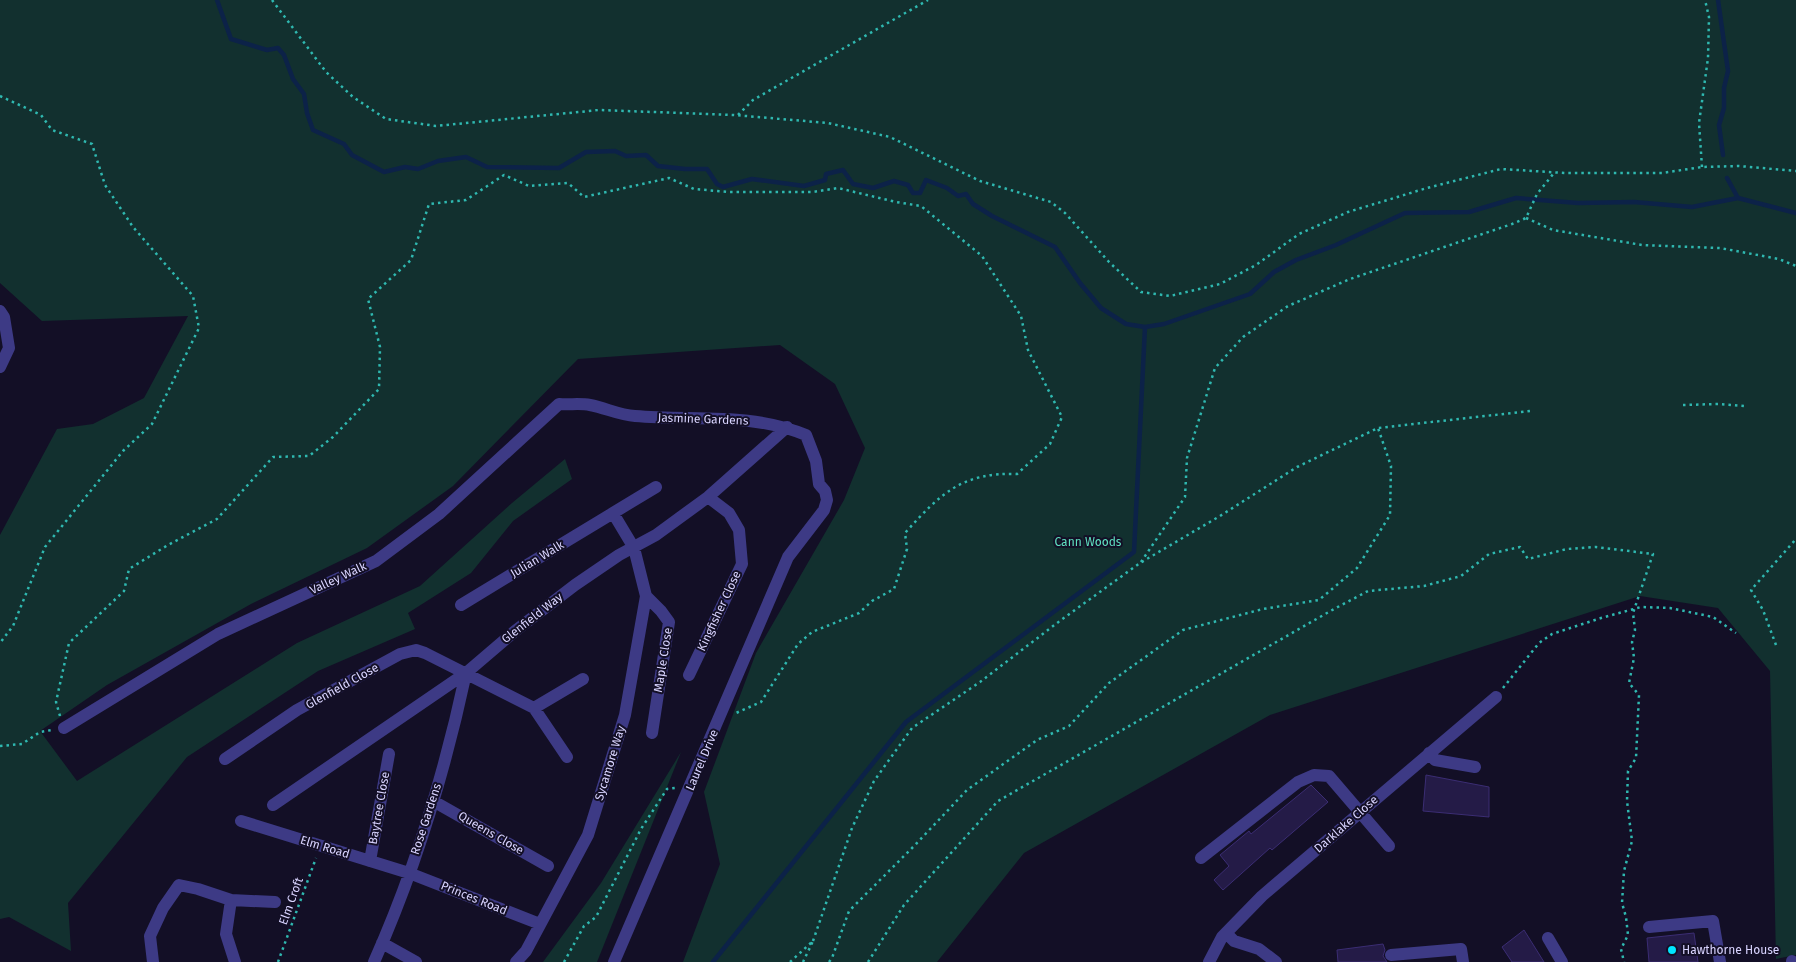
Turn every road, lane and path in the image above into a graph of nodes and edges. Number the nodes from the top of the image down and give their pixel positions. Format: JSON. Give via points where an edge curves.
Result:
{"nodes":[{"id":1,"x":272,"y":0,"type":"edge"},
{"id":2,"x":928,"y":0,"type":"edge"},
{"id":3,"x":1705,"y":0,"type":"edge"},
{"id":4,"x":0,"y":96,"type":"edge"},
{"id":5,"x":738,"y":115,"type":"junction"},
{"id":6,"x":1702,"y":167,"type":"junction"},
{"id":7,"x":1796,"y":171,"type":"edge"},
{"id":8,"x":1554,"y":173,"type":"junction"},
{"id":9,"x":1526,"y":218,"type":"junction"},
{"id":10,"x":1796,"y":266,"type":"edge"},
{"id":11,"x":0,"y":311,"type":"edge"},
{"id":12,"x":0,"y":367,"type":"edge"},
{"id":13,"x":590,"y":405,"type":"joint"},
{"id":14,"x":1684,"y":405,"type":"dead end"},
{"id":15,"x":1744,"y":406,"type":"dead end"},
{"id":16,"x":1530,"y":411,"type":"dead end"},
{"id":17,"x":787,"y":427,"type":"junction"},
{"id":18,"x":1378,"y":428,"type":"junction"},
{"id":19,"x":656,"y":487,"type":"dead end"},
{"id":20,"x":708,"y":497,"type":"junction"},
{"id":21,"x":827,"y":500,"type":"joint"},
{"id":22,"x":613,"y":514,"type":"junction"},
{"id":23,"x":1796,"y":539,"type":"edge"},
{"id":24,"x":634,"y":548,"type":"junction"},
{"id":25,"x":1140,"y":563,"type":"junction"},
{"id":26,"x":646,"y":596,"type":"junction"},
{"id":27,"x":461,"y":604,"type":"dead end"},
{"id":28,"x":1634,"y":609,"type":"junction"},
{"id":29,"x":1736,"y":633,"type":"dead end"},
{"id":30,"x":0,"y":643,"type":"edge"},
{"id":31,"x":1776,"y":645,"type":"dead end"},
{"id":32,"x":466,"y":672,"type":"junction"},
{"id":33,"x":689,"y":675,"type":"dead end"},
{"id":34,"x":583,"y":679,"type":"dead end"},
{"id":35,"x":1496,"y":697,"type":"joint"},
{"id":36,"x":534,"y":708,"type":"junction"},
{"id":37,"x":64,"y":728,"type":"dead end"},
{"id":38,"x":652,"y":733,"type":"dead end"},
{"id":39,"x":1429,"y":753,"type":"junction"},
{"id":40,"x":388,"y":754,"type":"dead end"},
{"id":41,"x":567,"y":757,"type":"dead end"},
{"id":42,"x":225,"y":759,"type":"dead end"},
{"id":43,"x":1476,"y":767,"type":"dead end"},
{"id":44,"x":691,"y":786,"type":"junction"},
{"id":45,"x":434,"y":801,"type":"junction"},
{"id":46,"x":272,"y":805,"type":"dead end"},
{"id":47,"x":1360,"y":811,"type":"junction"},
{"id":48,"x":241,"y":821,"type":"dead end"},
{"id":49,"x":320,"y":846,"type":"junction"},
{"id":50,"x":1389,"y":846,"type":"dead end"},
{"id":51,"x":1201,"y":858,"type":"dead end"},
{"id":52,"x":370,"y":861,"type":"junction"},
{"id":53,"x":548,"y":866,"type":"dead end"},
{"id":54,"x":409,"y":873,"type":"junction"},
{"id":55,"x":231,"y":900,"type":"junction"},
{"id":56,"x":274,"y":902,"type":"dead end"},
{"id":57,"x":540,"y":924,"type":"junction"},
{"id":58,"x":1649,"y":927,"type":"dead end"},
{"id":59,"x":1226,"y":933,"type":"junction"},
{"id":60,"x":1548,"y":938,"type":"dead end"},
{"id":61,"x":813,"y":941,"type":"junction"},
{"id":62,"x":382,"y":944,"type":"junction"},
{"id":63,"x":1391,"y":955,"type":"dead end"},
{"id":64,"x":153,"y":962,"type":"edge"},
{"id":65,"x":235,"y":962,"type":"edge"},
{"id":66,"x":278,"y":962,"type":"edge"},
{"id":67,"x":374,"y":962,"type":"edge"},
{"id":68,"x":416,"y":962,"type":"edge"},
{"id":69,"x":516,"y":962,"type":"edge"},
{"id":70,"x":564,"y":962,"type":"edge"},
{"id":71,"x":614,"y":962,"type":"edge"},
{"id":72,"x":790,"y":962,"type":"edge"},
{"id":73,"x":803,"y":962,"type":"edge"},
{"id":74,"x":829,"y":962,"type":"edge"},
{"id":75,"x":868,"y":962,"type":"edge"},
{"id":76,"x":1209,"y":962,"type":"edge"},
{"id":77,"x":1276,"y":962,"type":"edge"},
{"id":78,"x":1463,"y":962,"type":"edge"},
{"id":79,"x":1562,"y":962,"type":"edge"},
{"id":80,"x":1624,"y":962,"type":"edge"},
{"id":81,"x":1720,"y":962,"type":"edge"}],
"edges":[{"from":1,"to":5,"type":"path","via":[[326,72],[353,97],[386,119],[436,126],[599,110]]},
{"from":2,"to":5,"type":"path","via":[[753,100]]},
{"from":3,"to":6,"type":"path","via":[[1709,17],[1708,58],[1699,124]]},
{"from":4,"to":30,"type":"path","via":[[41,115],[52,130],[92,144],[105,185],[132,228],[193,296],[199,328],[152,424],[123,452],[45,547],[14,626]]},
{"from":5,"to":8,"type":"path","via":[[828,123],[890,137],[980,181],[1051,202],[1140,292],[1170,296],[1220,284],[1256,265],[1299,234],[1348,212],[1501,169]]},
{"from":6,"to":7,"type":"path","via":[[1739,166]]},
{"from":6,"to":8,"type":"path","via":[[1662,173]]},
{"from":8,"to":9,"type":"path"},
{"from":9,"to":10,"type":"path","via":[[1553,230],[1642,245],[1720,248],[1779,258]]},
{"from":9,"to":25,"type":"path","via":[[1350,279],[1288,306],[1243,337],[1215,368],[1187,458],[1185,496]]},
{"from":11,"to":12,"type":"street","via":[[10,348]]},
{"from":13,"to":17,"type":"street","name":"Jasmine Gardens","via":[[621,415],[718,417]]},
{"from":13,"to":37,"type":"street","name":"Valley Walk","via":[[559,404],[439,514],[376,561],[218,634]]},
{"from":14,"to":15,"type":"path"},
{"from":16,"to":18,"type":"path"},
{"from":17,"to":20,"type":"street","name":"Glenfield Way"},
{"from":17,"to":21,"type":"street","name":"Jasmine Gardens","via":[[806,435],[816,460],[819,484]]},
{"from":18,"to":25,"type":"path","via":[[1297,467]]},
{"from":18,"to":74,"type":"path","via":[[1391,466],[1390,515],[1357,568],[1319,600],[1262,609],[1183,630],[1109,683],[1069,726],[1037,740],[966,790],[849,911]]},
{"from":19,"to":22,"type":"street","name":"Julian Walk"},
{"from":20,"to":24,"type":"street","name":"Glenfield Way"},
{"from":20,"to":33,"type":"street","name":"Kingfisher Close","via":[[729,513],[739,530],[742,564]]},
{"from":21,"to":44,"type":"street","name":"Laurel Drive","via":[[824,510],[788,557]]},
{"from":22,"to":24,"type":"street"},
{"from":22,"to":27,"type":"street","name":"Julian Walk"},
{"from":23,"to":31,"type":"path","via":[[1751,590],[1763,610]]},
{"from":24,"to":26,"type":"street","name":"Sycamore Way"},
{"from":24,"to":32,"type":"street","name":"Glenfield Way","via":[[575,585]]},
{"from":25,"to":61,"type":"path","via":[[980,682],[912,728],[874,780],[852,828]]},
{"from":26,"to":38,"type":"street","name":"Maple Close","via":[[669,622]]},
{"from":26,"to":57,"type":"street","name":"Sycamore Way","via":[[625,715],[588,835]]},
{"from":28,"to":29,"type":"path","via":[[1670,608],[1713,617]]},
{"from":28,"to":35,"type":"path","via":[[1552,634],[1529,654]]},
{"from":28,"to":75,"type":"path","via":[[1653,554],[1596,547],[1566,549],[1528,559],[1520,547],[1488,554],[1461,576],[1424,586],[1368,591],[998,801],[904,905]]},
{"from":28,"to":80,"type":"path","via":[[1634,658],[1629,683],[1639,695],[1636,758],[1628,771],[1627,801],[1632,841],[1624,871],[1622,903],[1628,935],[1621,950]]},
{"from":32,"to":36,"type":"street","name":"Glenfield Close"},
{"from":32,"to":42,"type":"street","name":"Glenfield Close","via":[[416,650],[400,654],[298,710]]},
{"from":32,"to":45,"type":"street","name":"Rose Gardens"},
{"from":32,"to":46,"type":"street","name":"Glenfield Way"},
{"from":34,"to":36,"type":"street"},
{"from":35,"to":39,"type":"street","name":"Darklake Close"},
{"from":36,"to":41,"type":"street"},
{"from":39,"to":43,"type":"street","via":[[1436,760]]},
{"from":39,"to":47,"type":"street","name":"Darklake Close"},
{"from":40,"to":52,"type":"street","name":"Baytree Close"},
{"from":44,"to":70,"type":"path","via":[[667,789],[641,829],[596,918],[584,926]]},
{"from":44,"to":71,"type":"street","name":"Laurel Drive"},
{"from":45,"to":53,"type":"street","name":"Queens Close"},
{"from":45,"to":54,"type":"street","name":"Rose Gardens"},
{"from":47,"to":50,"type":"street"},
{"from":47,"to":51,"type":"street","via":[[1330,776],[1314,775],[1298,782]]},
{"from":47,"to":59,"type":"street","name":"Darklake Close","via":[[1262,896]]},
{"from":48,"to":49,"type":"street","name":"Elm Road"},
{"from":49,"to":52,"type":"street","name":"Elm Road"},
{"from":49,"to":66,"type":"path","name":"Elm Croft"},
{"from":52,"to":54,"type":"street","name":"Elm Road"},
{"from":54,"to":57,"type":"street","name":"Princes Road"},
{"from":54,"to":62,"type":"street","name":"Rose Gardens"},
{"from":55,"to":56,"type":"street"},
{"from":55,"to":64,"type":"street","via":[[179,885],[163,908],[150,936]]},
{"from":55,"to":65,"type":"street","via":[[226,934]]},
{"from":57,"to":69,"type":"street","name":"Sycamore Way","via":[[526,951]]},
{"from":58,"to":81,"type":"street","via":[[1713,921]]},
{"from":59,"to":76,"type":"street","name":"Darklake Close"},
{"from":59,"to":77,"type":"street","via":[[1234,941],[1259,949]]},
{"from":60,"to":79,"type":"street"},
{"from":61,"to":72,"type":"path"},
{"from":61,"to":73,"type":"path"},
{"from":62,"to":67,"type":"street","name":"Rose Gardens"},
{"from":62,"to":68,"type":"street"},
{"from":63,"to":78,"type":"street","via":[[1462,950]]}]}
